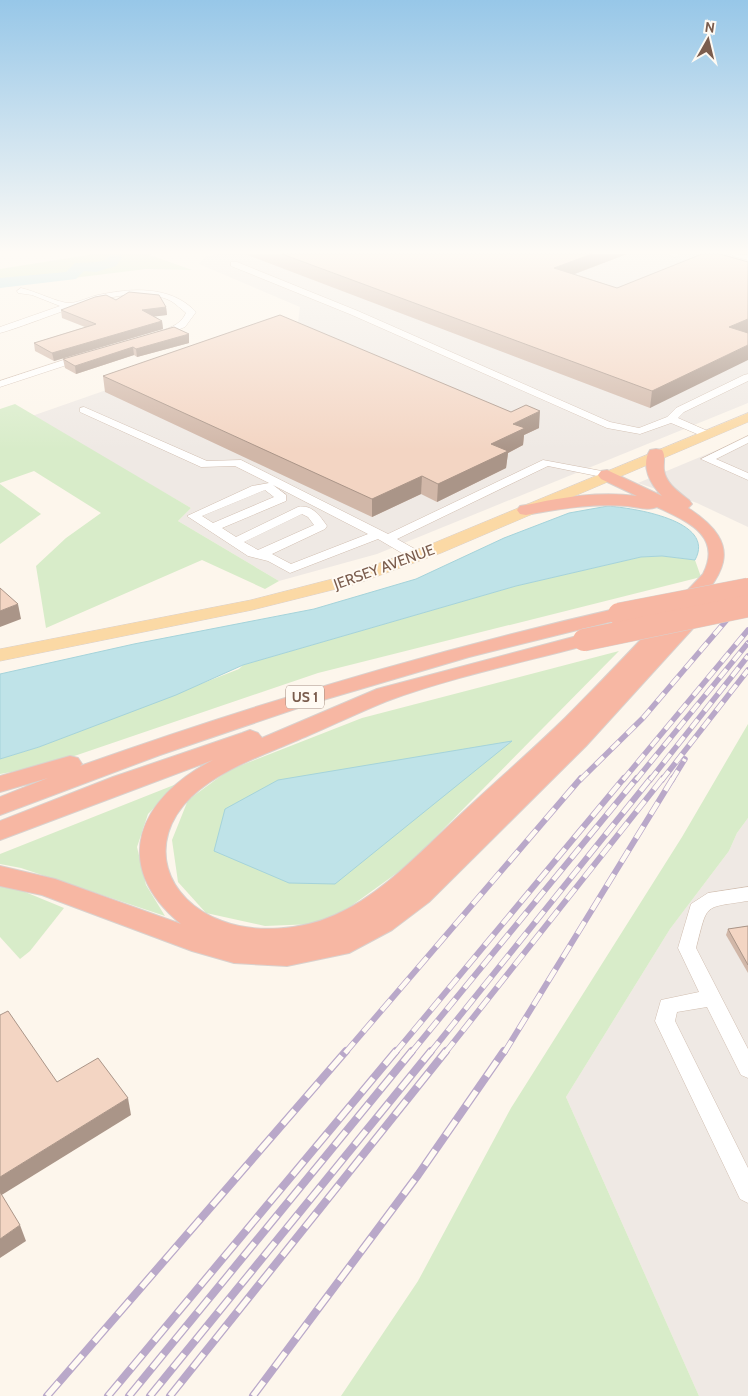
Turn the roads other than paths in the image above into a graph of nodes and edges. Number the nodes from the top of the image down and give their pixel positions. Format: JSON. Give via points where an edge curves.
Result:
{"nodes":[{"id":1,"x":31,"y":319,"type":"edge"},
{"id":2,"x":188,"y":319,"type":"edge"},
{"id":3,"x":371,"y":319,"type":"edge"},
{"id":4,"x":0,"y":330,"type":"edge"},
{"id":5,"x":150,"y":337,"type":"edge"},
{"id":6,"x":94,"y":353,"type":"edge"},
{"id":7,"x":748,"y":377,"type":"edge"},
{"id":8,"x":0,"y":384,"type":"edge"},
{"id":9,"x":84,"y":410,"type":"dead end"},
{"id":10,"x":748,"y":417,"type":"edge"},
{"id":11,"x":671,"y":419,"type":"junction"},
{"id":12,"x":706,"y":434,"type":"junction"},
{"id":13,"x":748,"y":439,"type":"edge"},
{"id":14,"x":656,"y":454,"type":"junction"},
{"id":15,"x":748,"y":464,"type":"edge"},
{"id":16,"x":735,"y":472,"type":"junction"},
{"id":17,"x":611,"y":473,"type":"junction"},
{"id":18,"x":748,"y":477,"type":"edge"},
{"id":19,"x":681,"y":508,"type":"junction"},
{"id":20,"x":526,"y":510,"type":"junction"},
{"id":21,"x":212,"y":528,"type":"junction"},
{"id":22,"x":383,"y":537,"type":"junction"},
{"id":23,"x":235,"y":542,"type":"junction"},
{"id":24,"x":261,"y":554,"type":"junction"},
{"id":25,"x":417,"y":556,"type":"junction"},
{"id":26,"x":748,"y":588,"type":"edge"},
{"id":27,"x":748,"y":606,"type":"edge"},
{"id":28,"x":0,"y":655,"type":"edge"},
{"id":29,"x":385,"y":694,"type":"junction"},
{"id":30,"x":226,"y":723,"type":"junction"},
{"id":31,"x":0,"y":784,"type":"edge"},
{"id":32,"x":0,"y":806,"type":"edge"},
{"id":33,"x":0,"y":831,"type":"edge"},
{"id":34,"x":0,"y":876,"type":"edge"},
{"id":35,"x":748,"y":894,"type":"edge"},
{"id":36,"x":712,"y":998,"type":"junction"},
{"id":37,"x":748,"y":1069,"type":"edge"},
{"id":38,"x":748,"y":1192,"type":"edge"}],
"edges":[{"from":1,"to":4,"type":"street"},
{"from":2,"to":5,"type":"street","via":[[182,326]]},
{"from":3,"to":11,"type":"street","via":[[607,425],[640,431]]},
{"from":6,"to":8,"type":"street"},
{"from":7,"to":11,"type":"street","via":[[680,410]]},
{"from":9,"to":22,"type":"street","via":[[205,465],[237,462]]},
{"from":10,"to":12,"type":"main road","name":"JERSEY AVENUE"},
{"from":11,"to":12,"type":"street"},
{"from":12,"to":14,"type":"main road","name":"JERSEY AVENUE"},
{"from":13,"to":16,"type":"street","via":[[706,459]]},
{"from":14,"to":17,"type":"main road","name":"JERSEY AVENUE"},
{"from":14,"to":19,"type":"highway","via":[[656,476]]},
{"from":15,"to":16,"type":"street"},
{"from":16,"to":18,"type":"street"},
{"from":17,"to":19,"type":"highway"},
{"from":17,"to":20,"type":"main road","name":"JERSEY AVENUE"},
{"from":17,"to":22,"type":"street","via":[[547,462]]},
{"from":19,"to":20,"type":"highway","via":[[608,498]]},
{"from":19,"to":29,"type":"highway","via":[[718,542],[720,560],[712,576],[572,724],[380,903],[342,925],[306,935],[272,938],[239,936],[215,929],[193,918],[171,900],[156,875],[152,841],[160,819],[183,791],[231,760]]},
{"from":19,"to":34,"type":"highway","via":[[711,520],[728,535],[736,554],[729,577],[578,741],[419,895],[369,932],[339,945],[307,953],[270,956],[234,952],[46,886]]},
{"from":20,"to":25,"type":"main road","name":"JERSEY AVENUE"},
{"from":21,"to":21,"type":"street","via":[[193,516],[256,488],[266,486],[282,498]]},
{"from":21,"to":23,"type":"street"},
{"from":22,"to":24,"type":"street","via":[[290,568]]},
{"from":22,"to":25,"type":"street"},
{"from":23,"to":24,"type":"street"},
{"from":23,"to":24,"type":"street","via":[[302,510],[318,520],[321,526]]},
{"from":25,"to":28,"type":"main road","name":"JERSEY AVENUE","via":[[350,580],[281,599]]},
{"from":26,"to":30,"type":"highway","number":"US 1","bridge":true,"via":[[618,614],[436,659]]},
{"from":27,"to":29,"type":"highway","number":"US 1","bridge":true,"via":[[584,640]]},
{"from":29,"to":33,"type":"highway","number":"US 1","via":[[176,763]]},
{"from":30,"to":31,"type":"highway","via":[[93,756]]},
{"from":30,"to":32,"type":"highway","number":"US 1"},
{"from":35,"to":36,"type":"street","via":[[708,900],[697,909],[688,948]]},
{"from":36,"to":37,"type":"street"},
{"from":36,"to":38,"type":"street","via":[[668,1006],[665,1021]]}]}
